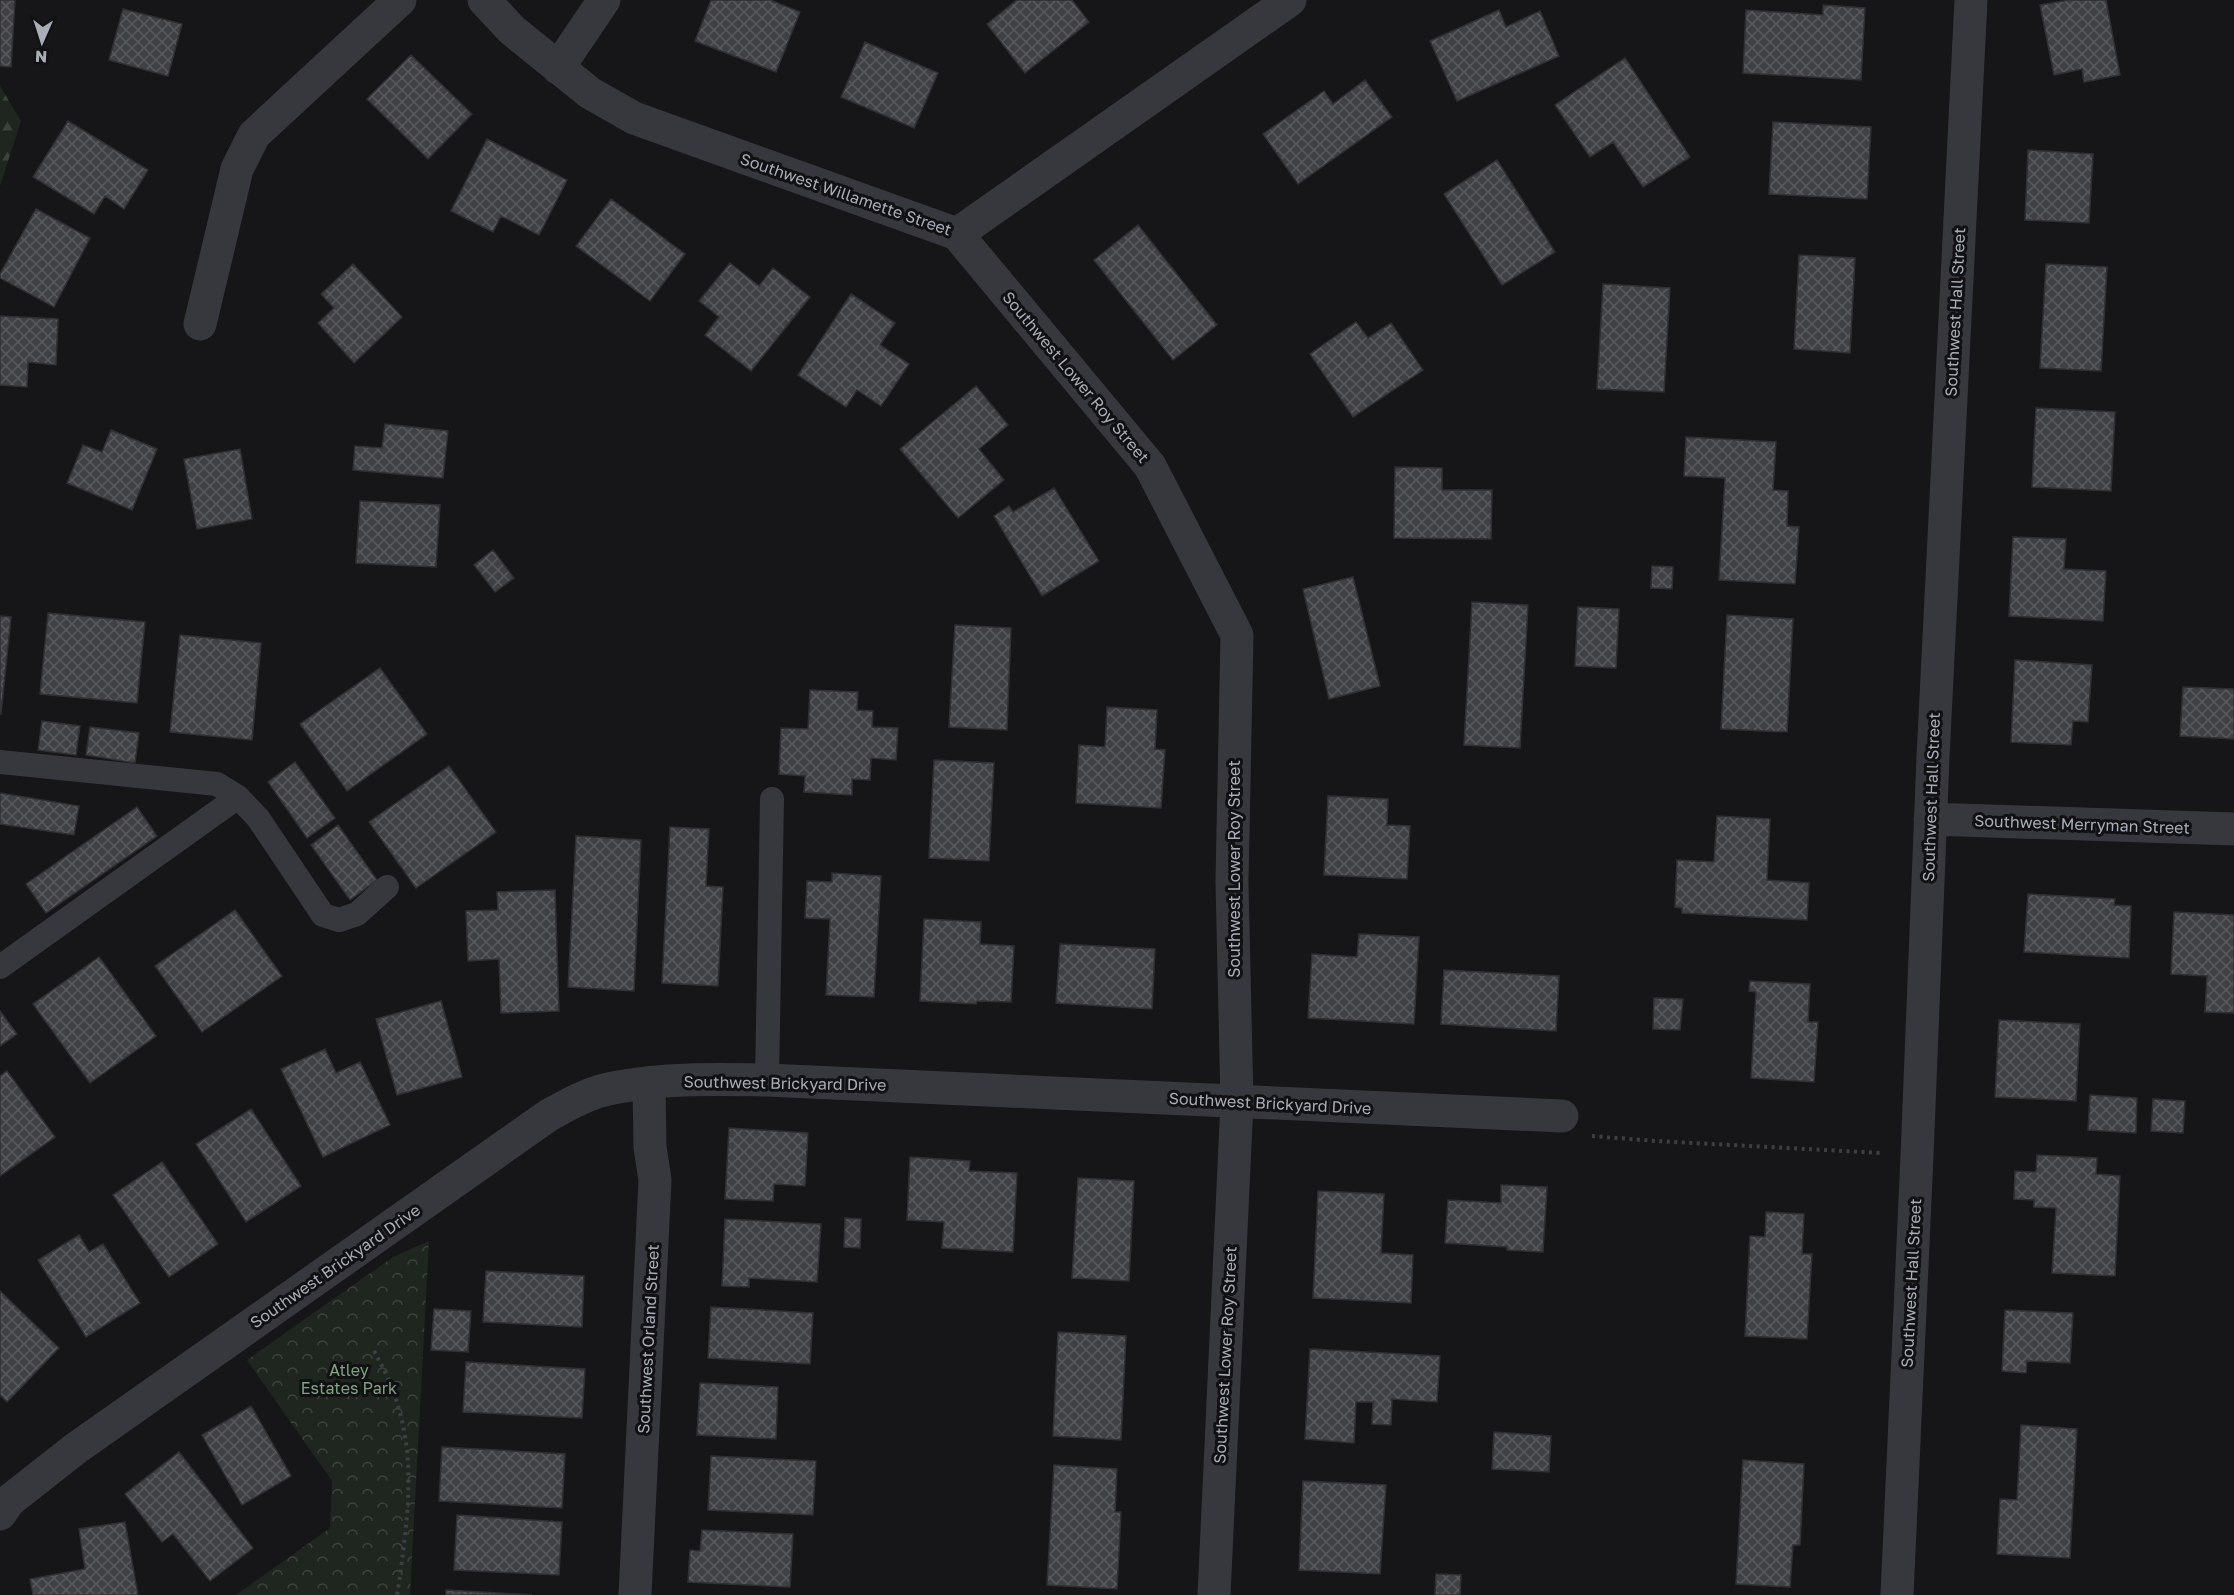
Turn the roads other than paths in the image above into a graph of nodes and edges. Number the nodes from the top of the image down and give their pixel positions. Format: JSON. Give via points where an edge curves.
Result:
{"nodes":[{"id":1,"x":400,"y":0,"type":"edge"},
{"id":2,"x":484,"y":0,"type":"edge"},
{"id":3,"x":604,"y":0,"type":"edge"},
{"id":4,"x":1290,"y":0,"type":"edge"},
{"id":5,"x":1971,"y":0,"type":"edge"},
{"id":6,"x":558,"y":68,"type":"junction"},
{"id":7,"x":957,"y":234,"type":"junction"},
{"id":8,"x":200,"y":324,"type":"dead end"},
{"id":9,"x":0,"y":762,"type":"edge"},
{"id":10,"x":238,"y":797,"type":"junction"},
{"id":11,"x":772,"y":799,"type":"dead end"},
{"id":12,"x":1930,"y":819,"type":"junction"},
{"id":13,"x":2234,"y":829,"type":"edge"},
{"id":14,"x":387,"y":887,"type":"dead end"},
{"id":15,"x":0,"y":967,"type":"edge"},
{"id":16,"x":767,"y":1080,"type":"junction"},
{"id":17,"x":649,"y":1084,"type":"junction"},
{"id":18,"x":1237,"y":1102,"type":"junction"},
{"id":19,"x":1562,"y":1116,"type":"road end"},
{"id":20,"x":0,"y":1514,"type":"edge"},
{"id":21,"x":635,"y":1595,"type":"edge"},
{"id":22,"x":1214,"y":1595,"type":"edge"},
{"id":23,"x":1897,"y":1595,"type":"edge"}],
"edges":[{"from":1,"to":8,"type":"street","via":[[254,135],[237,169]]},
{"from":2,"to":6,"type":"street","name":"Southwest Willamette Street","via":[[512,30]]},
{"from":3,"to":6,"type":"street"},
{"from":4,"to":7,"type":"street","name":"Southwest Willamette Street"},
{"from":5,"to":12,"type":"street","name":"Southwest Hall Street"},
{"from":6,"to":7,"type":"street","name":"Southwest Willamette Street","via":[[590,93],[634,117]]},
{"from":7,"to":18,"type":"street","name":"Southwest Lower Roy Street","via":[[1150,466],[1237,634],[1232,882]]},
{"from":9,"to":10,"type":"lane","via":[[217,784]]},
{"from":10,"to":14,"type":"lane","via":[[258,818],[323,915],[339,920],[357,914]]},
{"from":10,"to":15,"type":"lane"},
{"from":11,"to":16,"type":"lane"},
{"from":12,"to":13,"type":"street","name":"Southwest Merryman Street"},
{"from":12,"to":23,"type":"street","name":"Southwest Hall Street"},
{"from":16,"to":17,"type":"street","name":"Southwest Brickyard Drive"},
{"from":16,"to":18,"type":"street","name":"Southwest Brickyard Drive"},
{"from":17,"to":20,"type":"street","name":"Southwest Brickyard Drive","via":[[612,1088],[549,1115],[75,1449],[9,1501]]},
{"from":17,"to":21,"type":"street","name":"Southwest Orland Street","via":[[655,1180]]},
{"from":18,"to":19,"type":"street","name":"Southwest Brickyard Drive"},
{"from":18,"to":22,"type":"street","name":"Southwest Lower Roy Street"}]}
